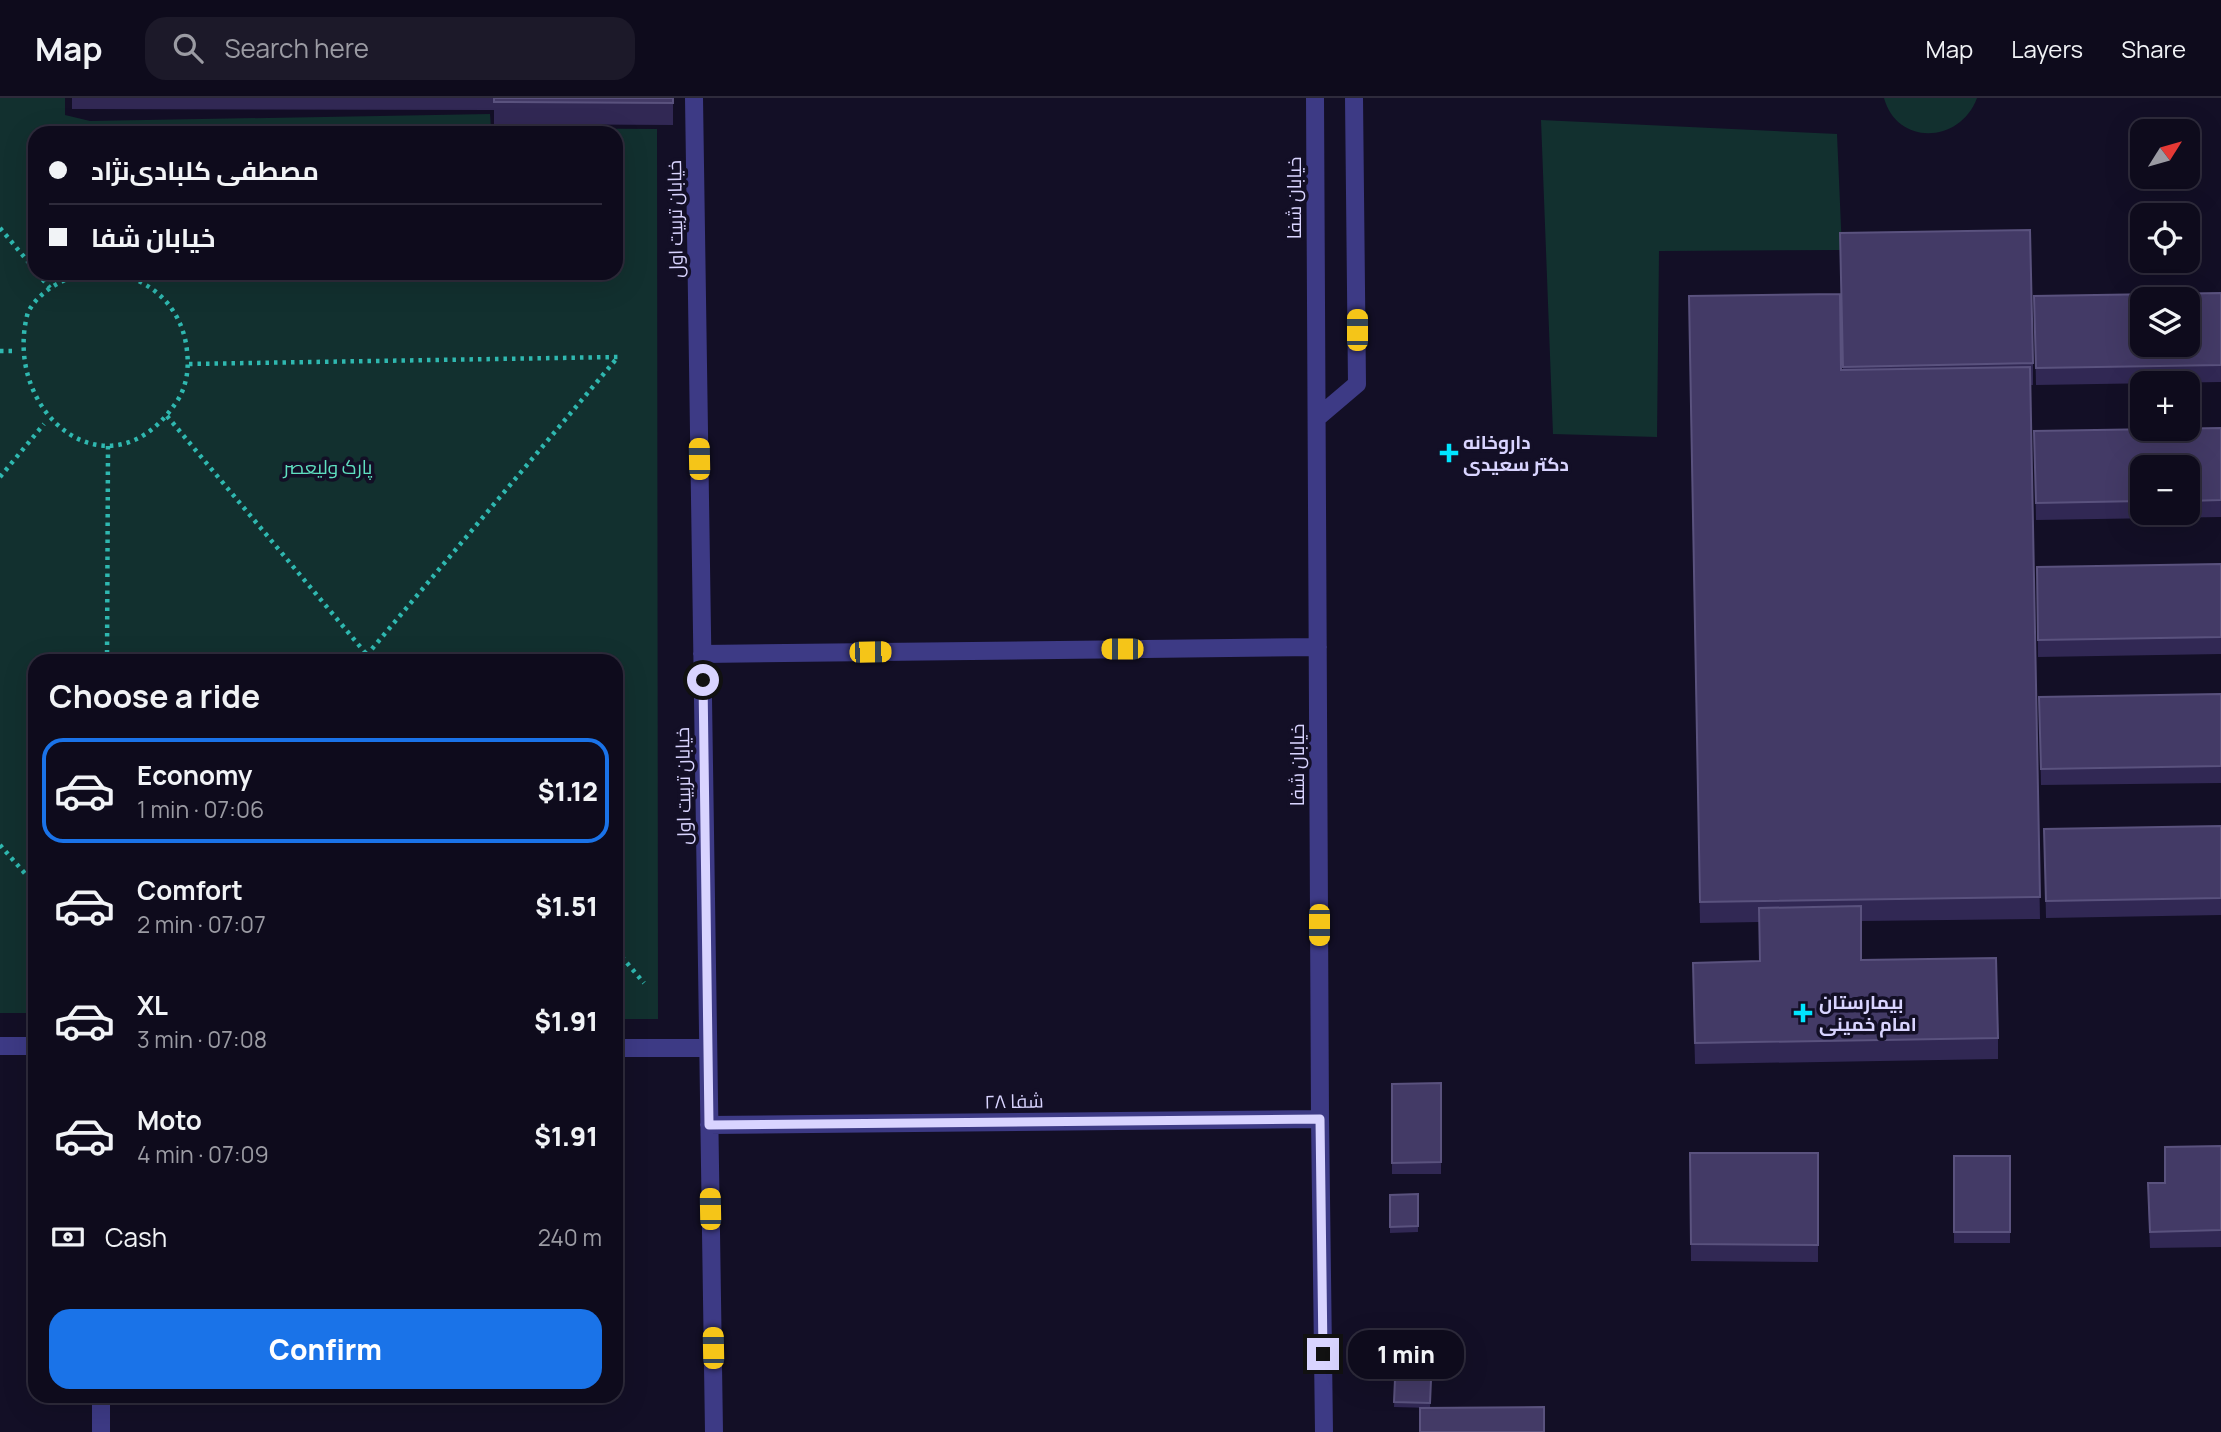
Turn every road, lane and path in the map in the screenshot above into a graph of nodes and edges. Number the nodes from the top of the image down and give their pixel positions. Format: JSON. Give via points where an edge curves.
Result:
{"nodes":[{"id":1,"x":694,"y":98,"type":"edge"},
{"id":2,"x":1315,"y":98,"type":"edge"},
{"id":3,"x":1354,"y":98,"type":"edge"},
{"id":4,"x":0,"y":228,"type":"edge"},
{"id":5,"x":28,"y":262,"type":"edge"},
{"id":6,"x":43,"y":280,"type":"edge"},
{"id":7,"x":65,"y":280,"type":"edge"},
{"id":8,"x":138,"y":280,"type":"edge"},
{"id":9,"x":50,"y":288,"type":"junction"},
{"id":10,"x":19,"y":327,"type":"dead end"},
{"id":11,"x":17,"y":339,"type":"dead end"},
{"id":12,"x":0,"y":351,"type":"edge"},
{"id":13,"x":14,"y":351,"type":"junction"},
{"id":14,"x":188,"y":364,"type":"junction"},
{"id":15,"x":15,"y":365,"type":"dead end"},
{"id":16,"x":36,"y":414,"type":"dead end"},
{"id":17,"x":167,"y":416,"type":"junction"},
{"id":18,"x":1317,"y":418,"type":"junction"},
{"id":19,"x":44,"y":424,"type":"junction"},
{"id":20,"x":108,"y":446,"type":"junction"},
{"id":21,"x":0,"y":477,"type":"edge"},
{"id":22,"x":1318,"y":647,"type":"junction"},
{"id":23,"x":107,"y":654,"type":"edge"},
{"id":24,"x":367,"y":654,"type":"joint"},
{"id":25,"x":702,"y":654,"type":"junction"},
{"id":26,"x":0,"y":845,"type":"edge"},
{"id":27,"x":28,"y":877,"type":"edge"},
{"id":28,"x":623,"y":958,"type":"edge"},
{"id":29,"x":644,"y":983,"type":"dead end"},
{"id":30,"x":0,"y":1046,"type":"edge"},
{"id":31,"x":28,"y":1046,"type":"edge"},
{"id":32,"x":623,"y":1048,"type":"edge"},
{"id":33,"x":708,"y":1048,"type":"junction"},
{"id":34,"x":1320,"y":1119,"type":"junction"},
{"id":35,"x":709,"y":1125,"type":"junction"},
{"id":36,"x":100,"y":1403,"type":"edge"},
{"id":37,"x":101,"y":1432,"type":"edge"},
{"id":38,"x":714,"y":1432,"type":"edge"},
{"id":39,"x":1324,"y":1432,"type":"edge"}],
"edges":[{"from":1,"to":25,"type":"street","name":"خیابان تربیت اول"},
{"from":2,"to":18,"type":"street","name":"خیابان شفا"},
{"from":3,"to":18,"type":"street","via":[[1357,384]]},
{"from":4,"to":5,"type":"path"},
{"from":6,"to":9,"type":"path"},
{"from":7,"to":9,"type":"path"},
{"from":8,"to":14,"type":"path","via":[[155,289],[174,310],[186,336]]},
{"from":9,"to":10,"type":"path","via":[[32,305]]},
{"from":11,"to":13,"type":"path"},
{"from":12,"to":13,"type":"path"},
{"from":13,"to":15,"type":"path"},
{"from":14,"to":17,"type":"path","via":[[182,392]]},
{"from":14,"to":24,"type":"path","via":[[618,357]]},
{"from":16,"to":19,"type":"path"},
{"from":17,"to":20,"type":"path","via":[[151,431]]},
{"from":17,"to":24,"type":"path"},
{"from":18,"to":22,"type":"street","name":"خیابان شفا"},
{"from":19,"to":20,"type":"path","via":[[85,445]]},
{"from":19,"to":21,"type":"path"},
{"from":20,"to":23,"type":"path"},
{"from":22,"to":25,"type":"street"},
{"from":22,"to":34,"type":"street","name":"خیابان شفا"},
{"from":25,"to":33,"type":"street","name":"خیابان تربیت اول"},
{"from":26,"to":27,"type":"path"},
{"from":28,"to":29,"type":"path"},
{"from":30,"to":31,"type":"street"},
{"from":32,"to":33,"type":"street"},
{"from":33,"to":35,"type":"street","name":"خیابان تربیت اول"},
{"from":34,"to":35,"type":"street","name":"شفا ۲۸"},
{"from":34,"to":39,"type":"street","name":"خیابان شفا"},
{"from":35,"to":38,"type":"street","name":"خیابان تربیت اول"},
{"from":36,"to":37,"type":"street"}]}
